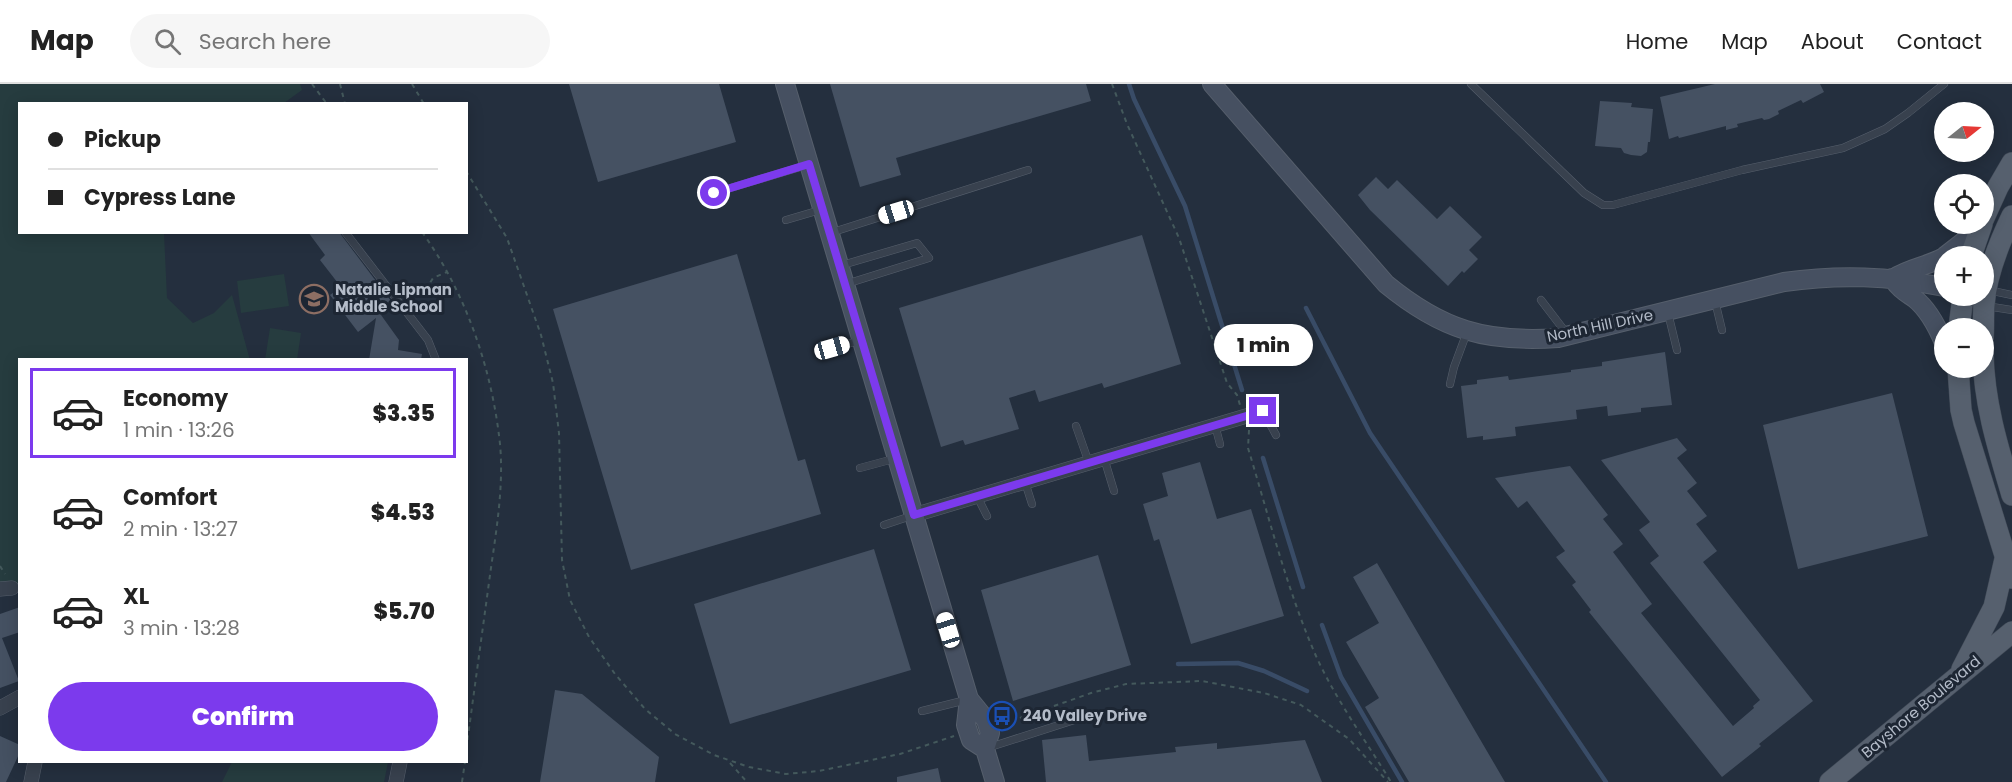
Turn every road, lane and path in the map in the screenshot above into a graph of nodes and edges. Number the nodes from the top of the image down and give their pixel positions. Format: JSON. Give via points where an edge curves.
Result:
{"nodes":[{"id":1,"x":312,"y":84,"type":"edge"},
{"id":2,"x":340,"y":84,"type":"edge"},
{"id":3,"x":412,"y":84,"type":"edge"},
{"id":4,"x":785,"y":84,"type":"edge"},
{"id":5,"x":1112,"y":84,"type":"edge"},
{"id":6,"x":1212,"y":84,"type":"edge"},
{"id":7,"x":1471,"y":84,"type":"edge"},
{"id":8,"x":1944,"y":84,"type":"edge"},
{"id":9,"x":326,"y":102,"type":"edge"},
{"id":10,"x":346,"y":102,"type":"edge"},
{"id":11,"x":423,"y":102,"type":"edge"},
{"id":12,"x":2012,"y":163,"type":"edge"},
{"id":13,"x":809,"y":164,"type":"junction"},
{"id":14,"x":1028,"y":170,"type":"dead end"},
{"id":15,"x":468,"y":174,"type":"edge"},
{"id":16,"x":714,"y":193,"type":"dead end"},
{"id":17,"x":1994,"y":197,"type":"edge"},
{"id":18,"x":822,"y":209,"type":"junction"},
{"id":19,"x":2012,"y":216,"type":"edge"},
{"id":20,"x":786,"y":220,"type":"dead end"},
{"id":21,"x":830,"y":233,"type":"junction"},
{"id":22,"x":347,"y":234,"type":"edge"},
{"id":23,"x":423,"y":234,"type":"edge"},
{"id":24,"x":1970,"y":234,"type":"edge"},
{"id":25,"x":1958,"y":246,"type":"edge"},
{"id":26,"x":1994,"y":260,"type":"edge"},
{"id":27,"x":1934,"y":262,"type":"edge"},
{"id":28,"x":840,"y":266,"type":"junction"},
{"id":29,"x":447,"y":272,"type":"junction"},
{"id":30,"x":1892,"y":278,"type":"junction"},
{"id":31,"x":845,"y":284,"type":"junction"},
{"id":32,"x":1934,"y":285,"type":"edge"},
{"id":33,"x":1994,"y":295,"type":"edge"},
{"id":34,"x":2012,"y":295,"type":"edge"},
{"id":35,"x":1714,"y":298,"type":"junction"},
{"id":36,"x":1541,"y":300,"type":"dead end"},
{"id":37,"x":1994,"y":301,"type":"edge"},
{"id":38,"x":400,"y":304,"type":"junction"},
{"id":39,"x":2012,"y":310,"type":"edge"},
{"id":40,"x":1667,"y":311,"type":"junction"},
{"id":41,"x":1934,"y":322,"type":"edge"},
{"id":42,"x":1722,"y":330,"type":"dead end"},
{"id":43,"x":1467,"y":332,"type":"junction"},
{"id":44,"x":1567,"y":334,"type":"junction"},
{"id":45,"x":862,"y":340,"type":"junction"},
{"id":46,"x":832,"y":348,"type":"dead end"},
{"id":47,"x":1677,"y":350,"type":"dead end"},
{"id":48,"x":435,"y":358,"type":"edge"},
{"id":49,"x":1958,"y":378,"type":"edge"},
{"id":50,"x":1984,"y":378,"type":"edge"},
{"id":51,"x":1450,"y":384,"type":"dead end"},
{"id":52,"x":1263,"y":411,"type":"joint"},
{"id":53,"x":1245,"y":416,"type":"junction"},
{"id":54,"x":1215,"y":425,"type":"junction"},
{"id":55,"x":1076,"y":426,"type":"dead end"},
{"id":56,"x":1276,"y":435,"type":"dead end"},
{"id":57,"x":1220,"y":444,"type":"dead end"},
{"id":58,"x":897,"y":458,"type":"junction"},
{"id":59,"x":1104,"y":458,"type":"junction"},
{"id":60,"x":1089,"y":463,"type":"junction"},
{"id":61,"x":860,"y":468,"type":"dead end"},
{"id":62,"x":1025,"y":482,"type":"junction"},
{"id":63,"x":1114,"y":491,"type":"dead end"},
{"id":64,"x":2012,"y":495,"type":"edge"},
{"id":65,"x":977,"y":496,"type":"junction"},
{"id":66,"x":1032,"y":504,"type":"dead end"},
{"id":67,"x":914,"y":515,"type":"junction"},
{"id":68,"x":987,"y":516,"type":"dead end"},
{"id":69,"x":884,"y":525,"type":"dead end"},
{"id":70,"x":2005,"y":558,"type":"junction"},
{"id":71,"x":2012,"y":579,"type":"edge"},
{"id":72,"x":2012,"y":632,"type":"edge"},
{"id":73,"x":1959,"y":676,"type":"junction"},
{"id":74,"x":18,"y":698,"type":"edge"},
{"id":75,"x":969,"y":699,"type":"junction"},
{"id":76,"x":0,"y":708,"type":"edge"},
{"id":77,"x":922,"y":711,"type":"dead end"},
{"id":78,"x":1090,"y":715,"type":"dead end"},
{"id":79,"x":1004,"y":724,"type":"dead end"},
{"id":80,"x":959,"y":734,"type":"dead end"},
{"id":81,"x":468,"y":736,"type":"edge"},
{"id":82,"x":985,"y":749,"type":"junction"},
{"id":83,"x":728,"y":761,"type":"junction"},
{"id":84,"x":35,"y":763,"type":"edge"},
{"id":85,"x":400,"y":763,"type":"edge"},
{"id":86,"x":465,"y":763,"type":"edge"},
{"id":87,"x":31,"y":782,"type":"edge"},
{"id":88,"x":396,"y":782,"type":"edge"},
{"id":89,"x":462,"y":782,"type":"edge"},
{"id":90,"x":747,"y":782,"type":"edge"},
{"id":91,"x":995,"y":782,"type":"edge"},
{"id":92,"x":1389,"y":782,"type":"edge"},
{"id":93,"x":1830,"y":782,"type":"edge"}],
"edges":[{"from":1,"to":9,"type":"path"},
{"from":2,"to":10,"type":"path"},
{"from":3,"to":11,"type":"path"},
{"from":4,"to":13,"type":"street"},
{"from":5,"to":53,"type":"path","via":[[1179,238],[1227,383],[1237,395]]},
{"from":6,"to":43,"type":"street","name":"North Hill Drive","via":[[1386,284],[1437,320]]},
{"from":7,"to":8,"type":"lane","via":[[1584,193],[1603,205],[1843,148],[1885,129]]},
{"from":12,"to":17,"type":"main road"},
{"from":13,"to":16,"type":"lane"},
{"from":13,"to":18,"type":"street"},
{"from":14,"to":21,"type":"lane"},
{"from":15,"to":83,"type":"path","via":[[507,238],[541,335],[553,383],[560,433],[562,560],[570,600],[589,637],[645,709],[675,734]]},
{"from":18,"to":20,"type":"lane"},
{"from":18,"to":21,"type":"street"},
{"from":19,"to":26,"type":"main road"},
{"from":21,"to":28,"type":"street"},
{"from":22,"to":38,"type":"lane"},
{"from":23,"to":29,"type":"path"},
{"from":24,"to":25,"type":"street"},
{"from":27,"to":30,"type":"street"},
{"from":28,"to":31,"type":"street"},
{"from":28,"to":31,"type":"lane","via":[[917,243],[929,258]]},
{"from":29,"to":38,"type":"path","via":[[433,278],[425,291],[411,294]]},
{"from":29,"to":81,"type":"path","via":[[485,366],[500,445],[496,533]]},
{"from":30,"to":32,"type":"street","name":"North Hill Drive"},
{"from":30,"to":35,"type":"street","name":"North Hill Drive","via":[[1817,277]]},
{"from":30,"to":41,"type":"street"},
{"from":31,"to":45,"type":"street"},
{"from":33,"to":34,"type":"lane"},
{"from":35,"to":40,"type":"street","name":"North Hill Drive"},
{"from":35,"to":42,"type":"lane"},
{"from":36,"to":44,"type":"lane"},
{"from":37,"to":39,"type":"lane"},
{"from":38,"to":48,"type":"lane","via":[[428,340]]},
{"from":40,"to":44,"type":"street","name":"North Hill Drive"},
{"from":40,"to":47,"type":"lane"},
{"from":43,"to":44,"type":"street","name":"North Hill Drive","via":[[1529,340]]},
{"from":43,"to":51,"type":"lane"},
{"from":45,"to":46,"type":"lane"},
{"from":45,"to":58,"type":"street"},
{"from":49,"to":70,"type":"main road","via":[[1964,423]]},
{"from":50,"to":64,"type":"main road","via":[[1990,417]]},
{"from":52,"to":53,"type":"street"},
{"from":52,"to":56,"type":"lane"},
{"from":53,"to":54,"type":"street"},
{"from":53,"to":92,"type":"path","via":[[1250,433],[1248,448],[1302,622],[1337,695]]},
{"from":54,"to":57,"type":"lane"},
{"from":54,"to":59,"type":"street"},
{"from":55,"to":60,"type":"lane"},
{"from":58,"to":61,"type":"lane"},
{"from":58,"to":67,"type":"street"},
{"from":59,"to":60,"type":"street"},
{"from":59,"to":63,"type":"lane"},
{"from":60,"to":62,"type":"street"},
{"from":62,"to":65,"type":"street"},
{"from":62,"to":66,"type":"lane"},
{"from":65,"to":67,"type":"street"},
{"from":65,"to":68,"type":"lane"},
{"from":67,"to":69,"type":"lane"},
{"from":67,"to":75,"type":"street"},
{"from":70,"to":71,"type":"main road"},
{"from":70,"to":73,"type":"main road","via":[[1994,607]]},
{"from":72,"to":73,"type":"main road","name":"Bayshore Boulevard"},
{"from":73,"to":93,"type":"main road","name":"Bayshore Boulevard"},
{"from":74,"to":76,"type":"street"},
{"from":75,"to":77,"type":"lane"},
{"from":75,"to":82,"type":"street","via":[[986,720],[990,733]]},
{"from":78,"to":82,"type":"lane"},
{"from":79,"to":92,"type":"path","via":[[1126,684],[1202,681],[1301,705],[1349,739]]},
{"from":80,"to":83,"type":"path","via":[[900,754],[819,771],[786,774]]},
{"from":82,"to":91,"type":"street"},
{"from":83,"to":90,"type":"path"},
{"from":84,"to":87,"type":"street"},
{"from":85,"to":88,"type":"street"},
{"from":86,"to":89,"type":"path"}]}
